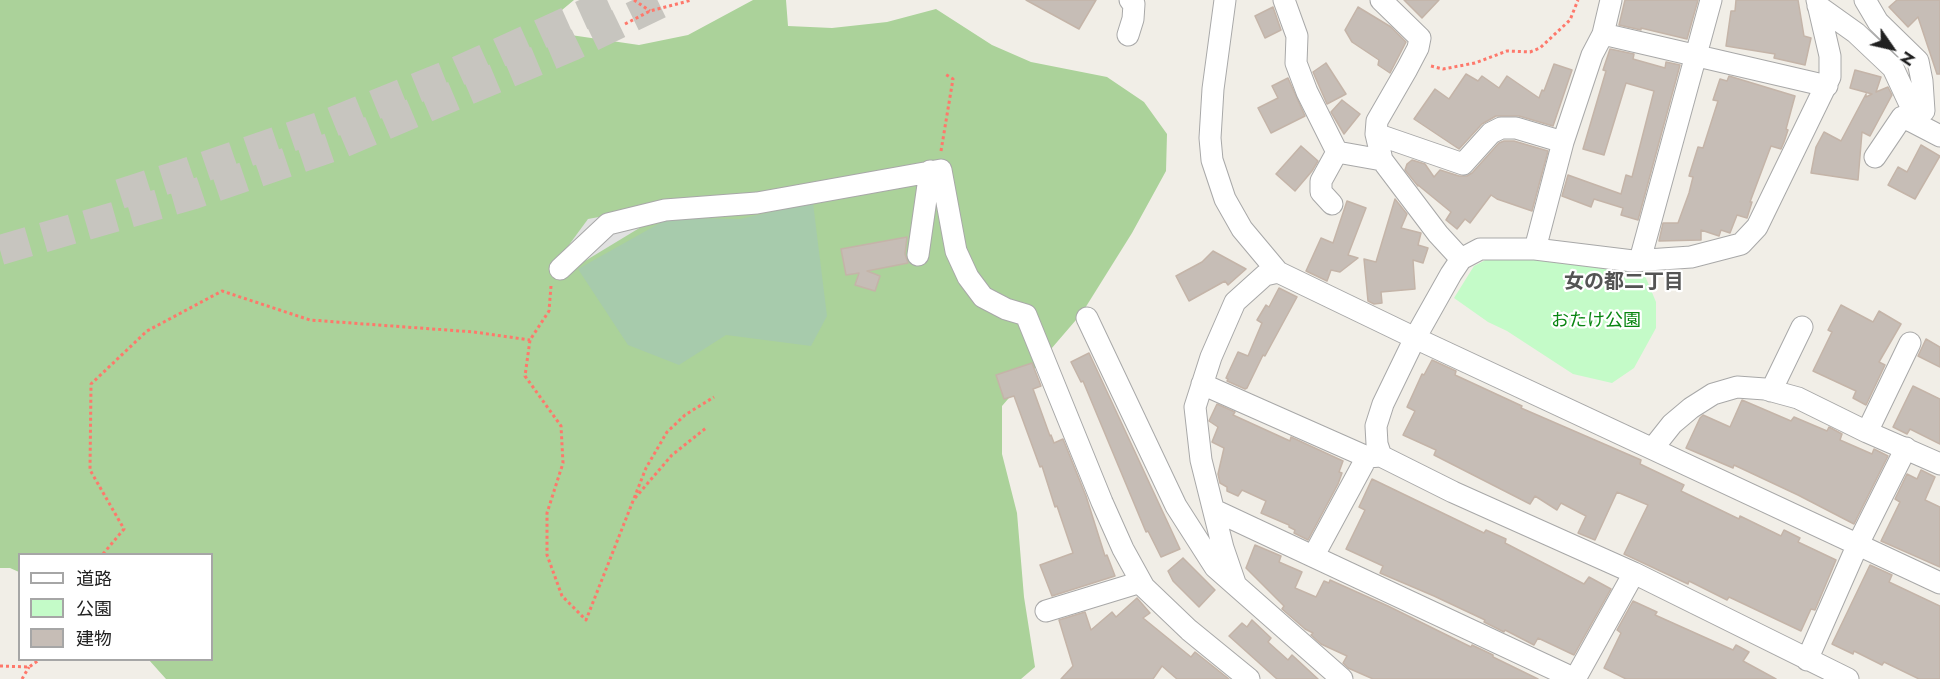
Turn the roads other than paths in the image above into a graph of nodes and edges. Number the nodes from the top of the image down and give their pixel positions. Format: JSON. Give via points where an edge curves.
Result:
{"nodes":[{"id":1,"x":1130,"y":0,"type":"edge"},
{"id":2,"x":1225,"y":0,"type":"edge"},
{"id":3,"x":1284,"y":0,"type":"edge"},
{"id":4,"x":1302,"y":0,"type":"edge"},
{"id":5,"x":1380,"y":0,"type":"edge"},
{"id":6,"x":1611,"y":0,"type":"edge"},
{"id":7,"x":1711,"y":0,"type":"edge"},
{"id":8,"x":1865,"y":0,"type":"edge"},
{"id":9,"x":1818,"y":3,"type":"edge"},
{"id":10,"x":1293,"y":26,"type":"junction"},
{"id":11,"x":1603,"y":34,"type":"junction"},
{"id":12,"x":1128,"y":35,"type":"dead end"},
{"id":13,"x":1696,"y":55,"type":"junction"},
{"id":14,"x":1827,"y":86,"type":"junction"},
{"id":15,"x":1923,"y":113,"type":"edge"},
{"id":16,"x":1376,"y":134,"type":"junction"},
{"id":17,"x":1940,"y":136,"type":"edge"},
{"id":18,"x":1563,"y":142,"type":"junction"},
{"id":19,"x":1337,"y":152,"type":"junction"},
{"id":20,"x":1875,"y":157,"type":"dead end"},
{"id":21,"x":1382,"y":160,"type":"junction"},
{"id":22,"x":934,"y":171,"type":"junction"},
{"id":23,"x":1332,"y":204,"type":"dead end"},
{"id":24,"x":1535,"y":249,"type":"junction"},
{"id":25,"x":918,"y":255,"type":"dead end"},
{"id":26,"x":1461,"y":259,"type":"junction"},
{"id":27,"x":1640,"y":260,"type":"junction"},
{"id":28,"x":560,"y":269,"type":"road end"},
{"id":29,"x":1278,"y":272,"type":"junction"},
{"id":30,"x":1087,"y":318,"type":"dead end"},
{"id":31,"x":1802,"y":327,"type":"dead end"},
{"id":32,"x":1415,"y":338,"type":"junction"},
{"id":33,"x":1910,"y":343,"type":"dead end"},
{"id":34,"x":1202,"y":384,"type":"junction"},
{"id":35,"x":1771,"y":391,"type":"junction"},
{"id":36,"x":1867,"y":432,"type":"junction"},
{"id":37,"x":1653,"y":448,"type":"junction"},
{"id":38,"x":1906,"y":448,"type":"junction"},
{"id":39,"x":1374,"y":456,"type":"junction"},
{"id":40,"x":1940,"y":464,"type":"edge"},
{"id":41,"x":1214,"y":510,"type":"junction"},
{"id":42,"x":1858,"y":544,"type":"junction"},
{"id":43,"x":1314,"y":555,"type":"junction"},
{"id":44,"x":1634,"y":573,"type":"junction"},
{"id":45,"x":1141,"y":582,"type":"junction"},
{"id":46,"x":1235,"y":583,"type":"junction"},
{"id":47,"x":1940,"y":583,"type":"edge"},
{"id":48,"x":1046,"y":612,"type":"dead end"},
{"id":49,"x":1807,"y":660,"type":"junction"},
{"id":50,"x":1249,"y":679,"type":"edge"},
{"id":51,"x":1342,"y":679,"type":"edge"},
{"id":52,"x":1848,"y":679,"type":"edge"}],
"edges":[{"from":1,"to":12,"type":"street","via":[[1134,4]]},
{"from":2,"to":29,"type":"street","via":[[1213,89],[1212,160],[1225,199],[1242,229]]},
{"from":3,"to":10,"type":"street"},
{"from":4,"to":10,"type":"street"},
{"from":5,"to":16,"type":"street","via":[[1420,38],[1382,110]]},
{"from":6,"to":11,"type":"street"},
{"from":7,"to":13,"type":"street"},
{"from":8,"to":15,"type":"street","via":[[1878,21],[1918,60]]},
{"from":9,"to":14,"type":"street","via":[[1830,56]]},
{"from":9,"to":15,"type":"street","via":[[1893,68]]},
{"from":10,"to":19,"type":"street","via":[[1297,36],[1296,63]]},
{"from":11,"to":13,"type":"street"},
{"from":11,"to":18,"type":"street","via":[[1592,55]]},
{"from":13,"to":14,"type":"street"},
{"from":13,"to":27,"type":"street"},
{"from":14,"to":27,"type":"street","via":[[1757,227],[1741,244],[1690,257]]},
{"from":15,"to":17,"type":"street"},
{"from":15,"to":20,"type":"street","via":[[1902,117]]},
{"from":16,"to":18,"type":"street","via":[[1463,164],[1491,133],[1501,128],[1516,128]]},
{"from":16,"to":21,"type":"street"},
{"from":18,"to":24,"type":"street"},
{"from":19,"to":21,"type":"street"},
{"from":19,"to":23,"type":"street","via":[[1321,181],[1322,192]]},
{"from":21,"to":26,"type":"street"},
{"from":22,"to":25,"type":"street"},
{"from":22,"to":28,"type":"street","via":[[757,202],[665,210],[608,224]]},
{"from":22,"to":45,"type":"street","via":[[941,170],[956,251],[968,277],[983,297],[1026,315],[1102,502]]},
{"from":24,"to":26,"type":"street","via":[[1480,249]]},
{"from":24,"to":27,"type":"street"},
{"from":26,"to":32,"type":"street"},
{"from":29,"to":32,"type":"street"},
{"from":29,"to":34,"type":"street","via":[[1265,275],[1235,302]]},
{"from":30,"to":46,"type":"street","via":[[1176,506],[1215,567]]},
{"from":31,"to":35,"type":"street"},
{"from":32,"to":37,"type":"street"},
{"from":32,"to":39,"type":"street","via":[[1383,404],[1376,426]]},
{"from":33,"to":36,"type":"street"},
{"from":34,"to":39,"type":"street"},
{"from":34,"to":41,"type":"street","via":[[1195,407],[1201,460]]},
{"from":35,"to":36,"type":"street","via":[[1798,398]]},
{"from":35,"to":37,"type":"street","via":[[1737,387],[1713,394],[1672,424]]},
{"from":36,"to":38,"type":"street"},
{"from":37,"to":42,"type":"street"},
{"from":38,"to":40,"type":"street"},
{"from":38,"to":42,"type":"street"},
{"from":39,"to":43,"type":"street"},
{"from":39,"to":44,"type":"street"},
{"from":41,"to":43,"type":"street"},
{"from":41,"to":46,"type":"street"},
{"from":42,"to":47,"type":"street"},
{"from":42,"to":49,"type":"street"},
{"from":43,"to":44,"type":"street","via":[[1575,679]]},
{"from":44,"to":49,"type":"street"},
{"from":45,"to":48,"type":"street"},
{"from":45,"to":50,"type":"street","via":[[1189,630]]},
{"from":46,"to":51,"type":"street"},
{"from":49,"to":52,"type":"street"}]}
